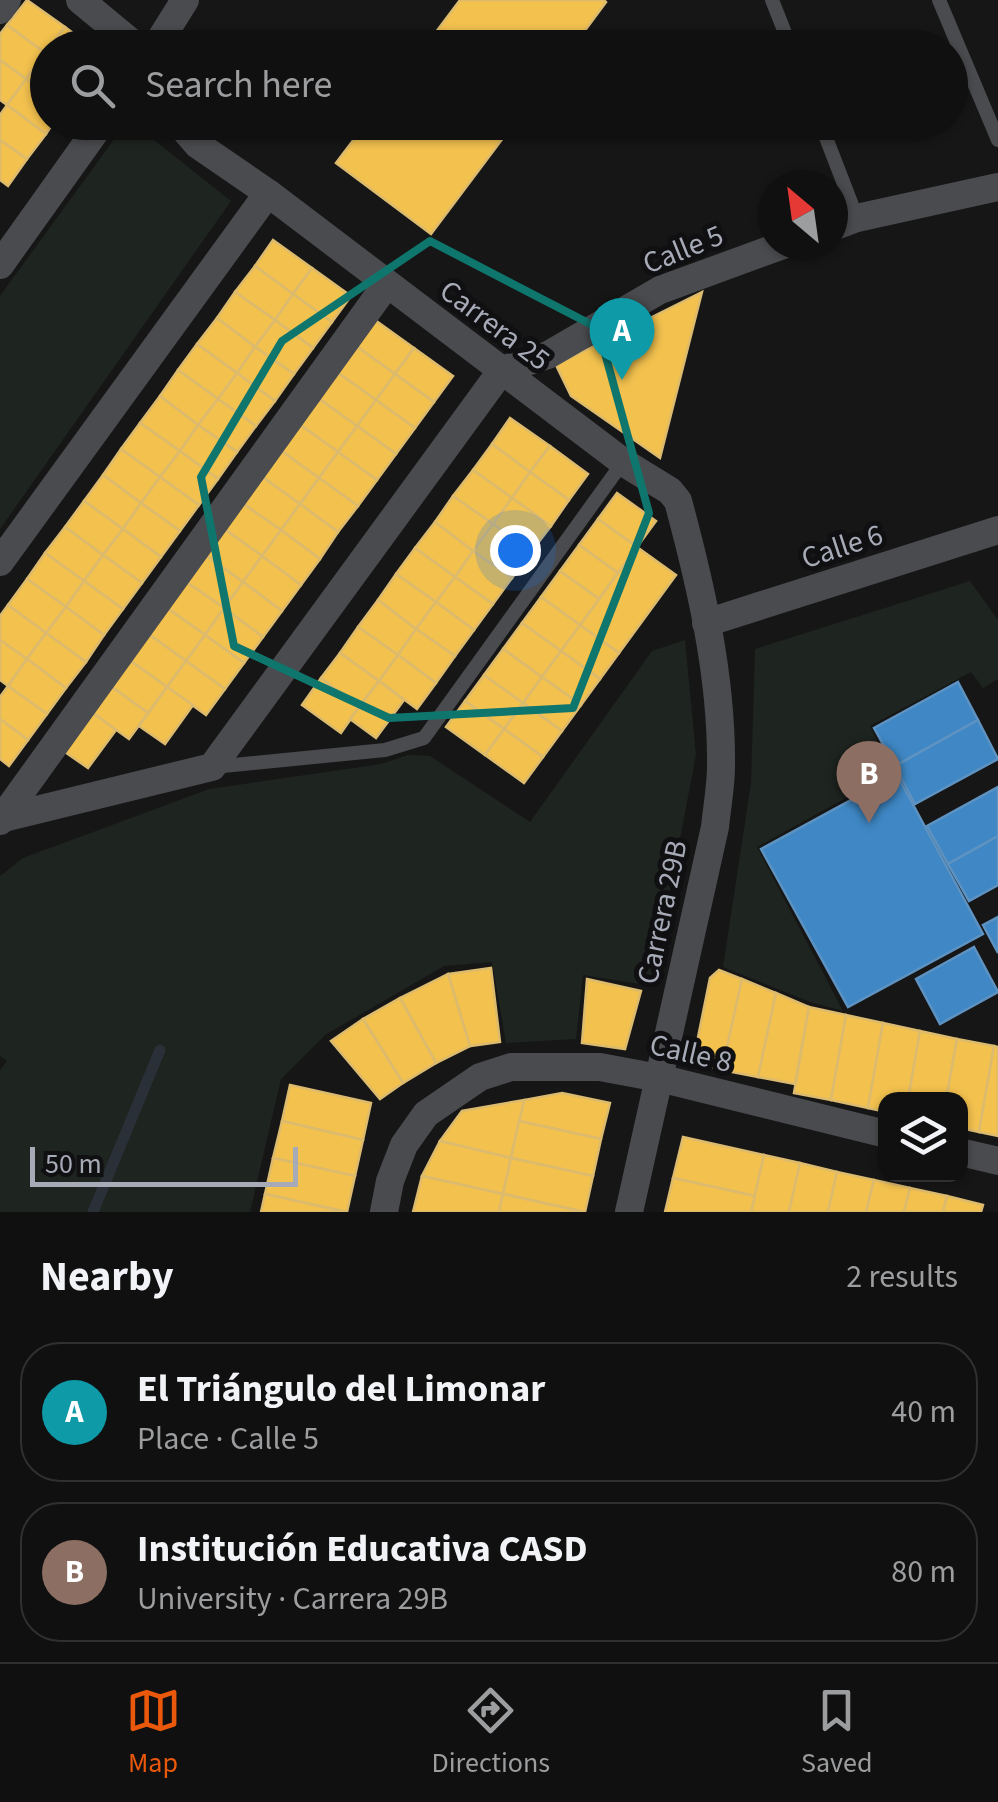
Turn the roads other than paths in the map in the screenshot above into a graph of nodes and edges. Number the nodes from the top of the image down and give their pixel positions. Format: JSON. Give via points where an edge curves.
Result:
{"nodes":[{"id":1,"x":7,"y":0,"type":"edge"},
{"id":2,"x":80,"y":0,"type":"edge"},
{"id":3,"x":185,"y":0,"type":"edge"},
{"id":4,"x":772,"y":0,"type":"edge"},
{"id":5,"x":939,"y":0,"type":"edge"},
{"id":6,"x":0,"y":10,"type":"edge"},
{"id":7,"x":116,"y":30,"type":"edge"},
{"id":8,"x":166,"y":30,"type":"edge"},
{"id":9,"x":784,"y":30,"type":"edge"},
{"id":10,"x":952,"y":30,"type":"edge"},
{"id":11,"x":968,"y":69,"type":"edge"},
{"id":12,"x":89,"y":140,"type":"edge"},
{"id":13,"x":193,"y":140,"type":"edge"},
{"id":14,"x":824,"y":140,"type":"edge"},
{"id":15,"x":998,"y":140,"type":"edge"},
{"id":16,"x":832,"y":170,"type":"edge"},
{"id":17,"x":998,"y":187,"type":"edge"},
{"id":18,"x":268,"y":193,"type":"junction"},
{"id":19,"x":848,"y":221,"type":"edge"},
{"id":20,"x":758,"y":254,"type":"edge"},
{"id":21,"x":0,"y":265,"type":"edge"},
{"id":22,"x":386,"y":284,"type":"junction"},
{"id":23,"x":502,"y":370,"type":"junction"},
{"id":24,"x":623,"y":462,"type":"junction"},
{"id":25,"x":998,"y":530,"type":"edge"},
{"id":26,"x":0,"y":562,"type":"edge"},
{"id":27,"x":706,"y":623,"type":"junction"},
{"id":28,"x":212,"y":767,"type":"junction"},
{"id":29,"x":0,"y":819,"type":"edge"},
{"id":30,"x":660,"y":1078,"type":"junction"},
{"id":31,"x":878,"y":1132,"type":"edge"},
{"id":32,"x":968,"y":1154,"type":"edge"},
{"id":33,"x":998,"y":1161,"type":"edge"},
{"id":34,"x":384,"y":1212,"type":"edge"},
{"id":35,"x":629,"y":1212,"type":"edge"}],
"edges":[{"from":1,"to":6,"type":"street"},
{"from":2,"to":7,"type":"street"},
{"from":3,"to":8,"type":"street"},
{"from":4,"to":9,"type":"lane"},
{"from":5,"to":10,"type":"lane"},
{"from":11,"to":15,"type":"lane"},
{"from":12,"to":21,"type":"street"},
{"from":13,"to":18,"type":"street","name":"Carrera 25"},
{"from":14,"to":16,"type":"lane"},
{"from":17,"to":19,"type":"street"},
{"from":18,"to":22,"type":"street","name":"Carrera 25"},
{"from":18,"to":26,"type":"street"},
{"from":20,"to":23,"type":"street","name":"Calle 5","via":[[660,290],[548,355]]},
{"from":22,"to":23,"type":"street","name":"Carrera 25"},
{"from":22,"to":29,"type":"street"},
{"from":23,"to":24,"type":"street","name":"Carrera 25"},
{"from":23,"to":28,"type":"street"},
{"from":24,"to":27,"type":"street","name":"Carrera 25","via":[[678,501]]},
{"from":24,"to":28,"type":"lane","via":[[424,738],[385,750]]},
{"from":25,"to":27,"type":"street","name":"Calle 6"},
{"from":27,"to":30,"type":"street","name":"Carrera 29B","via":[[720,782]]},
{"from":28,"to":29,"type":"street"},
{"from":30,"to":31,"type":"street","name":"Calle 8"},
{"from":30,"to":34,"type":"street","name":"Calle 8","via":[[550,1066],[511,1067],[480,1077],[426,1114],[404,1144]]},
{"from":30,"to":35,"type":"street","name":"Carrera 29B"},
{"from":32,"to":33,"type":"street"}]}
